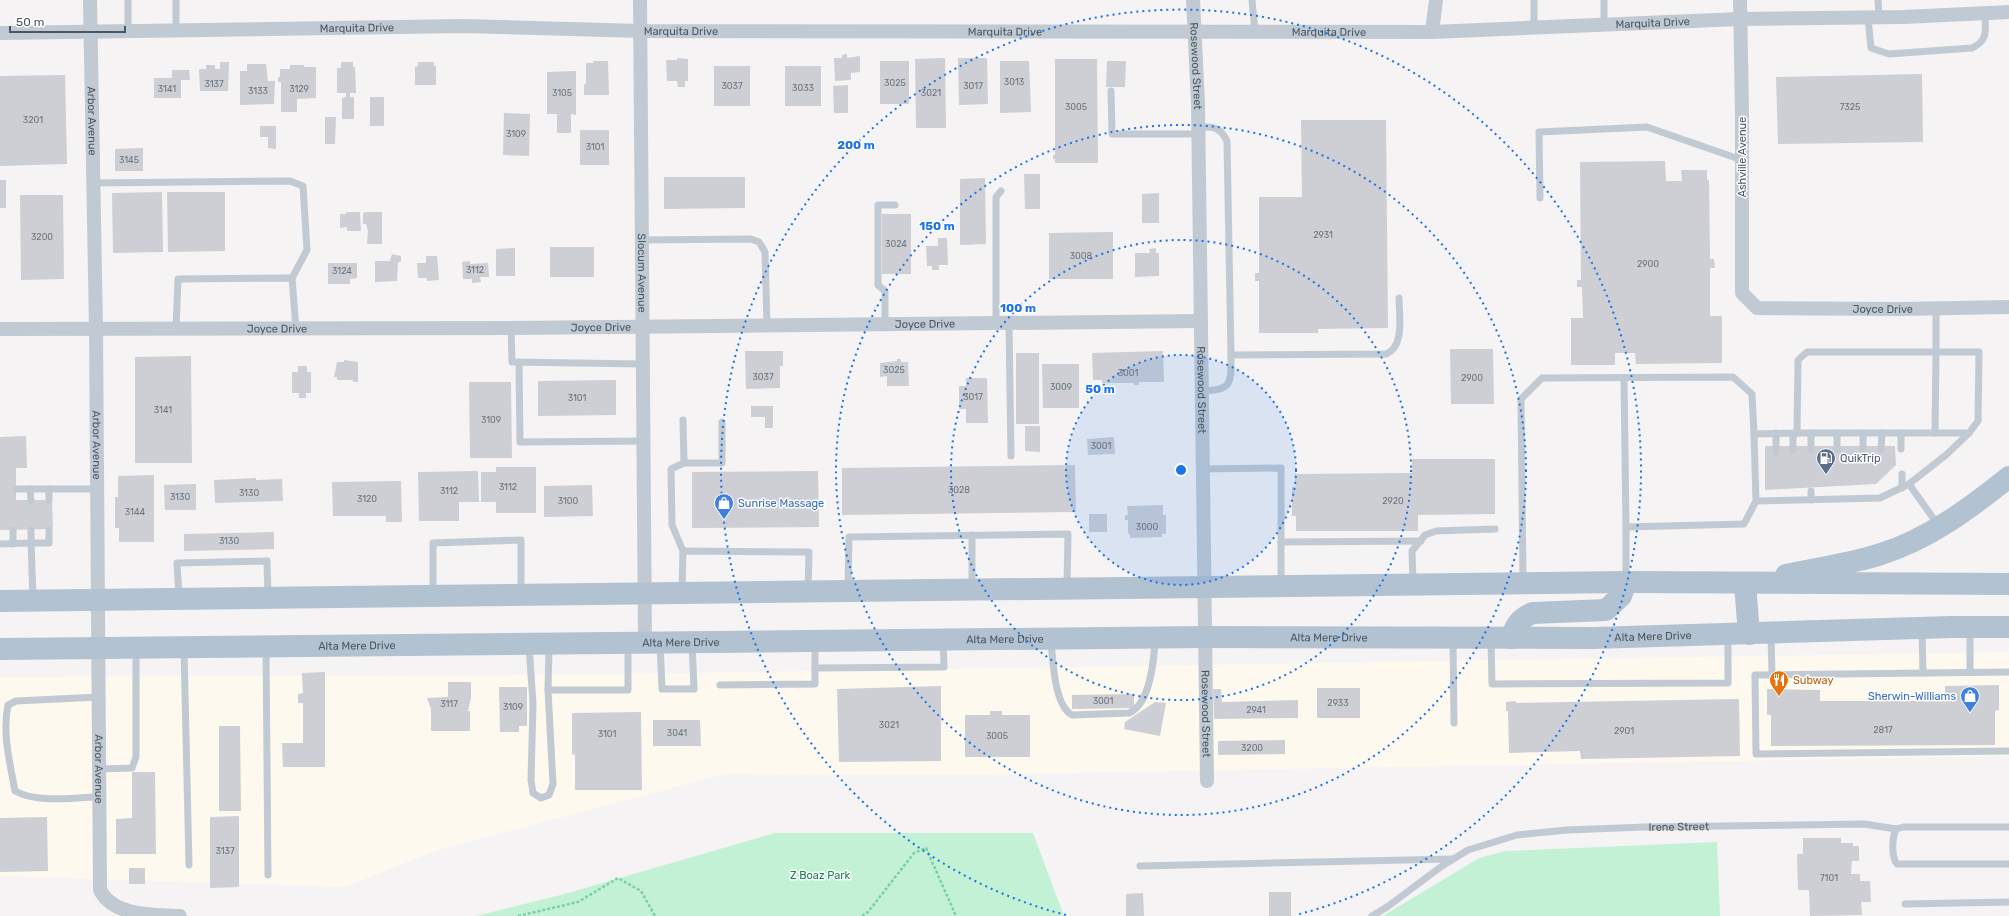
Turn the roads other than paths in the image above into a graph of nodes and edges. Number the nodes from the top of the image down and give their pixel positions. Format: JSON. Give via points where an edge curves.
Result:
{"nodes":[{"id":1,"x":90,"y":0,"type":"edge"},
{"id":2,"x":128,"y":0,"type":"edge"},
{"id":3,"x":176,"y":0,"type":"edge"},
{"id":4,"x":640,"y":0,"type":"edge"},
{"id":5,"x":1193,"y":0,"type":"edge"},
{"id":6,"x":1252,"y":0,"type":"edge"},
{"id":7,"x":1436,"y":0,"type":"edge"},
{"id":8,"x":1534,"y":0,"type":"edge"},
{"id":9,"x":1604,"y":0,"type":"edge"},
{"id":10,"x":1740,"y":0,"type":"edge"},
{"id":11,"x":1878,"y":0,"type":"edge"},
{"id":12,"x":2009,"y":12,"type":"edge"},
{"id":13,"x":1984,"y":13,"type":"junction"},
{"id":14,"x":1873,"y":18,"type":"junction"},
{"id":15,"x":1740,"y":19,"type":"junction"},
{"id":16,"x":1604,"y":25,"type":"junction"},
{"id":17,"x":1534,"y":28,"type":"junction"},
{"id":18,"x":641,"y":31,"type":"junction"},
{"id":19,"x":128,"y":32,"type":"junction"},
{"id":20,"x":176,"y":32,"type":"junction"},
{"id":21,"x":1194,"y":32,"type":"junction"},
{"id":22,"x":1255,"y":32,"type":"junction"},
{"id":23,"x":1432,"y":32,"type":"junction"},
{"id":24,"x":0,"y":33,"type":"edge"},
{"id":25,"x":91,"y":33,"type":"junction"},
{"id":26,"x":1111,"y":91,"type":"dead end"},
{"id":27,"x":1199,"y":131,"type":"junction"},
{"id":28,"x":1742,"y":160,"type":"junction"},
{"id":29,"x":93,"y":182,"type":"junction"},
{"id":30,"x":1001,"y":191,"type":"dead end"},
{"id":31,"x":1540,"y":198,"type":"dead end"},
{"id":32,"x":895,"y":205,"type":"dead end"},
{"id":33,"x":642,"y":240,"type":"junction"},
{"id":34,"x":292,"y":278,"type":"junction"},
{"id":35,"x":1399,"y":298,"type":"dead end"},
{"id":36,"x":2009,"y":307,"type":"edge"},
{"id":37,"x":1757,"y":308,"type":"joint"},
{"id":38,"x":1936,"y":309,"type":"junction"},
{"id":39,"x":1202,"y":321,"type":"junction"},
{"id":40,"x":1003,"y":323,"type":"junction"},
{"id":41,"x":885,"y":324,"type":"junction"},
{"id":42,"x":767,"y":326,"type":"junction"},
{"id":43,"x":642,"y":327,"type":"junction"},
{"id":44,"x":96,"y":328,"type":"junction"},
{"id":45,"x":176,"y":328,"type":"junction"},
{"id":46,"x":511,"y":328,"type":"junction"},
{"id":47,"x":0,"y":329,"type":"edge"},
{"id":48,"x":296,"y":329,"type":"junction"},
{"id":49,"x":1936,"y":352,"type":"junction"},
{"id":50,"x":1231,"y":355,"type":"junction"},
{"id":51,"x":519,"y":362,"type":"junction"},
{"id":52,"x":642,"y":364,"type":"junction"},
{"id":53,"x":1624,"y":378,"type":"junction"},
{"id":54,"x":1202,"y":391,"type":"junction"},
{"id":55,"x":683,"y":420,"type":"dead end"},
{"id":56,"x":722,"y":422,"type":"dead end"},
{"id":57,"x":1901,"y":432,"type":"junction"},
{"id":58,"x":1776,"y":433,"type":"junction"},
{"id":59,"x":1795,"y":433,"type":"junction"},
{"id":60,"x":1811,"y":433,"type":"junction"},
{"id":61,"x":1837,"y":433,"type":"junction"},
{"id":62,"x":1863,"y":433,"type":"junction"},
{"id":63,"x":1882,"y":433,"type":"junction"},
{"id":64,"x":1935,"y":433,"type":"junction"},
{"id":65,"x":1969,"y":433,"type":"junction"},
{"id":66,"x":1754,"y":434,"type":"junction"},
{"id":67,"x":643,"y":441,"type":"junction"},
{"id":68,"x":1881,"y":449,"type":"dead end"},
{"id":69,"x":1901,"y":449,"type":"dead end"},
{"id":70,"x":1793,"y":450,"type":"dead end"},
{"id":71,"x":1811,"y":450,"type":"dead end"},
{"id":72,"x":1837,"y":450,"type":"dead end"},
{"id":73,"x":1863,"y":450,"type":"dead end"},
{"id":74,"x":1776,"y":452,"type":"dead end"},
{"id":75,"x":1010,"y":456,"type":"dead end"},
{"id":76,"x":684,"y":463,"type":"junction"},
{"id":77,"x":1203,"y":469,"type":"junction"},
{"id":78,"x":1902,"y":474,"type":"dead end"},
{"id":79,"x":2009,"y":477,"type":"edge"},
{"id":80,"x":1909,"y":484,"type":"junction"},
{"id":81,"x":1902,"y":488,"type":"junction"},
{"id":82,"x":16,"y":489,"type":"dead end"},
{"id":83,"x":30,"y":489,"type":"junction"},
{"id":84,"x":49,"y":489,"type":"junction"},
{"id":85,"x":97,"y":489,"type":"junction"},
{"id":86,"x":1811,"y":491,"type":"dead end"},
{"id":87,"x":1837,"y":491,"type":"dead end"},
{"id":88,"x":1776,"y":492,"type":"dead end"},
{"id":89,"x":1793,"y":492,"type":"dead end"},
{"id":90,"x":1837,"y":499,"type":"junction"},
{"id":91,"x":30,"y":500,"type":"dead end"},
{"id":92,"x":49,"y":500,"type":"dead end"},
{"id":93,"x":1776,"y":500,"type":"junction"},
{"id":94,"x":1793,"y":500,"type":"junction"},
{"id":95,"x":1811,"y":500,"type":"junction"},
{"id":96,"x":1756,"y":501,"type":"junction"},
{"id":97,"x":1626,"y":527,"type":"junction"},
{"id":98,"x":1939,"y":527,"type":"junction"},
{"id":99,"x":1495,"y":529,"type":"dead end"},
{"id":100,"x":13,"y":530,"type":"dead end"},
{"id":101,"x":31,"y":530,"type":"dead end"},
{"id":102,"x":49,"y":530,"type":"dead end"},
{"id":103,"x":972,"y":535,"type":"junction"},
{"id":104,"x":1421,"y":541,"type":"junction"},
{"id":105,"x":1281,"y":542,"type":"junction"},
{"id":106,"x":31,"y":543,"type":"junction"},
{"id":107,"x":0,"y":544,"type":"edge"},
{"id":108,"x":13,"y":544,"type":"junction"},
{"id":109,"x":683,"y":551,"type":"junction"},
{"id":110,"x":1626,"y":582,"type":"junction"},
{"id":111,"x":1413,"y":584,"type":"junction"},
{"id":112,"x":1523,"y":584,"type":"junction"},
{"id":113,"x":1745,"y":584,"type":"junction"},
{"id":114,"x":2009,"y":584,"type":"edge"},
{"id":115,"x":1281,"y":586,"type":"junction"},
{"id":116,"x":1205,"y":588,"type":"junction"},
{"id":117,"x":1067,"y":589,"type":"junction"},
{"id":118,"x":972,"y":590,"type":"junction"},
{"id":119,"x":808,"y":592,"type":"junction"},
{"id":120,"x":848,"y":592,"type":"junction"},
{"id":121,"x":644,"y":594,"type":"junction"},
{"id":122,"x":682,"y":594,"type":"junction"},
{"id":123,"x":521,"y":595,"type":"junction"},
{"id":124,"x":433,"y":596,"type":"junction"},
{"id":125,"x":268,"y":598,"type":"junction"},
{"id":126,"x":179,"y":599,"type":"junction"},
{"id":127,"x":33,"y":600,"type":"junction"},
{"id":128,"x":98,"y":600,"type":"junction"},
{"id":129,"x":0,"y":601,"type":"edge"},
{"id":130,"x":1970,"y":626,"type":"junction"},
{"id":131,"x":2009,"y":627,"type":"edge"},
{"id":132,"x":1922,"y":628,"type":"junction"},
{"id":133,"x":1771,"y":633,"type":"junction"},
{"id":134,"x":1739,"y":634,"type":"junction"},
{"id":135,"x":1206,"y":637,"type":"junction"},
{"id":136,"x":1155,"y":638,"type":"junction"},
{"id":137,"x":1453,"y":638,"type":"junction"},
{"id":138,"x":1501,"y":638,"type":"junction"},
{"id":139,"x":1051,"y":639,"type":"junction"},
{"id":140,"x":943,"y":640,"type":"junction"},
{"id":141,"x":815,"y":641,"type":"junction"},
{"id":142,"x":692,"y":642,"type":"junction"},
{"id":143,"x":644,"y":643,"type":"junction"},
{"id":144,"x":539,"y":644,"type":"junction"},
{"id":145,"x":266,"y":646,"type":"junction"},
{"id":146,"x":184,"y":647,"type":"junction"},
{"id":147,"x":99,"y":648,"type":"junction"},
{"id":148,"x":136,"y":648,"type":"junction"},
{"id":149,"x":0,"y":649,"type":"edge"},
{"id":150,"x":815,"y":668,"type":"junction"},
{"id":151,"x":1970,"y":672,"type":"junction"},
{"id":152,"x":2009,"y":672,"type":"edge"},
{"id":153,"x":1923,"y":673,"type":"junction"},
{"id":154,"x":1772,"y":675,"type":"junction"},
{"id":155,"x":720,"y":685,"type":"dead end"},
{"id":156,"x":548,"y":690,"type":"junction"},
{"id":157,"x":99,"y":698,"type":"junction"},
{"id":158,"x":1454,"y":723,"type":"dead end"},
{"id":159,"x":2009,"y":751,"type":"edge"},
{"id":160,"x":100,"y":769,"type":"junction"},
{"id":161,"x":1207,"y":781,"type":"dead end"},
{"id":162,"x":100,"y":797,"type":"junction"},
{"id":163,"x":2009,"y":827,"type":"edge"},
{"id":164,"x":1896,"y":829,"type":"junction"},
{"id":165,"x":1453,"y":860,"type":"junction"},
{"id":166,"x":189,"y":864,"type":"dead end"},
{"id":167,"x":2009,"y":864,"type":"edge"},
{"id":168,"x":1140,"y":866,"type":"dead end"},
{"id":169,"x":268,"y":875,"type":"dead end"},
{"id":170,"x":2009,"y":902,"type":"edge"},
{"id":171,"x":1905,"y":904,"type":"dead end"},
{"id":172,"x":180,"y":916,"type":"edge"},
{"id":173,"x":1372,"y":916,"type":"edge"}],
"edges":[{"from":1,"to":25,"type":"street","name":"Arbor Avenue"},
{"from":2,"to":19,"type":"lane"},
{"from":3,"to":20,"type":"lane"},
{"from":4,"to":18,"type":"street","name":"Slocum Avenue"},
{"from":5,"to":21,"type":"street","name":"Rosewood Street"},
{"from":6,"to":22,"type":"lane"},
{"from":7,"to":23,"type":"street"},
{"from":8,"to":17,"type":"lane"},
{"from":9,"to":16,"type":"lane"},
{"from":10,"to":15,"type":"street","name":"Ashville Avenue"},
{"from":11,"to":14,"type":"lane"},
{"from":12,"to":13,"type":"street","name":"Marquita Drive"},
{"from":13,"to":14,"type":"street","name":"Marquita Drive"},
{"from":13,"to":14,"type":"lane","via":[[1985,36],[1980,44],[1972,48],[1889,54],[1871,48]]},
{"from":14,"to":15,"type":"street","name":"Marquita Drive"},
{"from":15,"to":16,"type":"street","name":"Marquita Drive"},
{"from":15,"to":28,"type":"street","name":"Ashville Avenue"},
{"from":16,"to":17,"type":"street","name":"Marquita Drive"},
{"from":17,"to":23,"type":"street","name":"Marquita Drive"},
{"from":18,"to":20,"type":"street","name":"Marquita Drive","via":[[464,26]]},
{"from":18,"to":21,"type":"street","name":"Marquita Drive"},
{"from":18,"to":33,"type":"street","name":"Slocum Avenue"},
{"from":19,"to":20,"type":"street","name":"Marquita Drive"},
{"from":19,"to":25,"type":"street","name":"Marquita Drive"},
{"from":21,"to":22,"type":"street","name":"Marquita Drive"},
{"from":21,"to":27,"type":"street","name":"Rosewood Street"},
{"from":22,"to":23,"type":"street","name":"Marquita Drive"},
{"from":24,"to":25,"type":"street","name":"Marquita Drive"},
{"from":25,"to":29,"type":"street","name":"Arbor Avenue"},
{"from":26,"to":27,"type":"lane","via":[[1112,134]]},
{"from":27,"to":39,"type":"street","name":"Rosewood Street"},
{"from":27,"to":50,"type":"lane","via":[[1210,127],[1218,129],[1227,141]]},
{"from":28,"to":31,"type":"lane","via":[[1647,127],[1539,132]]},
{"from":28,"to":37,"type":"street","name":"Ashville Avenue","via":[[1742,293]]},
{"from":29,"to":34,"type":"lane","via":[[290,181],[303,186],[307,250]]},
{"from":29,"to":44,"type":"street","name":"Arbor Avenue"},
{"from":30,"to":40,"type":"lane","via":[[996,197]]},
{"from":32,"to":41,"type":"lane","via":[[878,205],[878,285],[885,291]]},
{"from":33,"to":42,"type":"lane","via":[[751,238],[759,242],[765,252]]},
{"from":33,"to":43,"type":"street","name":"Slocum Avenue"},
{"from":34,"to":45,"type":"lane","via":[[178,279]]},
{"from":34,"to":48,"type":"lane"},
{"from":35,"to":50,"type":"lane","via":[[1397,346],[1392,352]]},
{"from":36,"to":38,"type":"street","name":"Joyce Drive"},
{"from":37,"to":38,"type":"street","name":"Joyce Drive"},
{"from":38,"to":49,"type":"lane"},
{"from":39,"to":40,"type":"street","name":"Joyce Drive"},
{"from":39,"to":54,"type":"street","name":"Rosewood Street"},
{"from":40,"to":41,"type":"street","name":"Joyce Drive"},
{"from":40,"to":75,"type":"lane"},
{"from":41,"to":42,"type":"street","name":"Joyce Drive"},
{"from":42,"to":43,"type":"street","name":"Joyce Drive"},
{"from":43,"to":46,"type":"street","name":"Joyce Drive"},
{"from":43,"to":52,"type":"street","name":"Slocum Avenue"},
{"from":44,"to":45,"type":"street","name":"Joyce Drive"},
{"from":44,"to":47,"type":"street","name":"Joyce Drive"},
{"from":44,"to":85,"type":"street","name":"Arbor Avenue"},
{"from":45,"to":48,"type":"street","name":"Joyce Drive"},
{"from":46,"to":48,"type":"street","name":"Joyce Drive"},
{"from":46,"to":51,"type":"lane","via":[[512,362]]},
{"from":49,"to":59,"type":"lane","via":[[1807,352],[1798,360]]},
{"from":49,"to":64,"type":"lane"},
{"from":49,"to":65,"type":"lane","via":[[1979,352],[1978,421]]},
{"from":50,"to":54,"type":"lane","via":[[1230,380],[1226,387]]},
{"from":51,"to":52,"type":"lane"},
{"from":51,"to":67,"type":"lane","via":[[520,442]]},
{"from":52,"to":67,"type":"street","name":"Slocum Avenue"},
{"from":53,"to":66,"type":"lane","via":[[1733,378],[1752,394]]},
{"from":53,"to":97,"type":"lane"},
{"from":53,"to":112,"type":"lane","via":[[1542,378],[1521,399]]},
{"from":54,"to":77,"type":"street","name":"Rosewood Street"},
{"from":55,"to":76,"type":"lane"},
{"from":56,"to":76,"type":"lane","via":[[722,464]]},
{"from":57,"to":63,"type":"lane"},
{"from":57,"to":64,"type":"lane"},
{"from":57,"to":69,"type":"lane"},
{"from":58,"to":59,"type":"lane"},
{"from":58,"to":66,"type":"lane"},
{"from":58,"to":74,"type":"lane"},
{"from":59,"to":60,"type":"lane"},
{"from":59,"to":70,"type":"lane"},
{"from":60,"to":61,"type":"lane"},
{"from":60,"to":71,"type":"lane"},
{"from":61,"to":62,"type":"lane"},
{"from":61,"to":72,"type":"lane"},
{"from":62,"to":63,"type":"lane"},
{"from":62,"to":73,"type":"lane"},
{"from":63,"to":68,"type":"lane"},
{"from":64,"to":65,"type":"lane"},
{"from":65,"to":80,"type":"lane"},
{"from":66,"to":96,"type":"lane"},
{"from":67,"to":121,"type":"street","name":"Slocum Avenue"},
{"from":76,"to":109,"type":"lane","via":[[671,469],[672,525]]},
{"from":77,"to":105,"type":"lane","via":[[1281,468]]},
{"from":77,"to":116,"type":"street","name":"Rosewood Street"},
{"from":78,"to":81,"type":"lane"},
{"from":79,"to":98,"type":"main road","via":[[1978,503]]},
{"from":80,"to":81,"type":"lane"},
{"from":80,"to":98,"type":"lane"},
{"from":81,"to":90,"type":"lane","via":[[1880,495]]},
{"from":82,"to":83,"type":"lane"},
{"from":83,"to":84,"type":"lane"},
{"from":83,"to":91,"type":"lane"},
{"from":84,"to":85,"type":"lane"},
{"from":84,"to":92,"type":"lane"},
{"from":85,"to":128,"type":"street","name":"Arbor Avenue"},
{"from":86,"to":95,"type":"lane"},
{"from":87,"to":90,"type":"lane"},
{"from":88,"to":93,"type":"lane"},
{"from":89,"to":94,"type":"lane"},
{"from":90,"to":95,"type":"lane"},
{"from":93,"to":94,"type":"lane"},
{"from":93,"to":96,"type":"lane"},
{"from":94,"to":95,"type":"lane"},
{"from":96,"to":97,"type":"lane","via":[[1744,524]]},
{"from":97,"to":110,"type":"lane"},
{"from":98,"to":113,"type":"main road","via":[[1918,540],[1881,554]]},
{"from":99,"to":104,"type":"lane","via":[[1436,530],[1425,535]]},
{"from":100,"to":108,"type":"lane"},
{"from":101,"to":106,"type":"lane"},
{"from":102,"to":106,"type":"lane","via":[[49,543]]},
{"from":103,"to":117,"type":"lane","via":[[1068,534]]},
{"from":103,"to":118,"type":"lane"},
{"from":103,"to":120,"type":"lane","via":[[849,537]]},
{"from":104,"to":105,"type":"lane"},
{"from":104,"to":111,"type":"lane","via":[[1412,551]]},
{"from":105,"to":115,"type":"lane"},
{"from":106,"to":108,"type":"lane"},
{"from":106,"to":127,"type":"lane"},
{"from":107,"to":108,"type":"lane"},
{"from":109,"to":119,"type":"lane","via":[[809,552]]},
{"from":109,"to":122,"type":"lane"},
{"from":110,"to":112,"type":"main road"},
{"from":110,"to":113,"type":"main road"},
{"from":110,"to":138,"type":"main road","via":[[1621,596],[1606,610],[1533,613],[1523,617]]},
{"from":111,"to":112,"type":"main road"},
{"from":111,"to":115,"type":"main road"},
{"from":113,"to":114,"type":"main road"},
{"from":113,"to":134,"type":"main road"},
{"from":115,"to":116,"type":"main road"},
{"from":116,"to":117,"type":"main road"},
{"from":116,"to":135,"type":"street","name":"Rosewood Street"},
{"from":117,"to":118,"type":"main road"},
{"from":118,"to":120,"type":"main road"},
{"from":119,"to":120,"type":"main road"},
{"from":119,"to":122,"type":"main road"},
{"from":121,"to":122,"type":"main road"},
{"from":121,"to":123,"type":"main road"},
{"from":121,"to":143,"type":"street","name":"Slocum Avenue"},
{"from":123,"to":124,"type":"main road"},
{"from":123,"to":124,"type":"lane","via":[[521,540],[433,543]]},
{"from":124,"to":125,"type":"main road"},
{"from":125,"to":126,"type":"main road"},
{"from":125,"to":126,"type":"lane","via":[[267,561],[177,563]]},
{"from":126,"to":128,"type":"main road"},
{"from":127,"to":128,"type":"main road"},
{"from":127,"to":129,"type":"main road"},
{"from":128,"to":147,"type":"street","name":"Arbor Avenue"},
{"from":130,"to":131,"type":"main road","name":"Alta Mere Drive"},
{"from":130,"to":132,"type":"main road","name":"Alta Mere Drive"},
{"from":130,"to":151,"type":"lane"},
{"from":132,"to":133,"type":"main road","name":"Alta Mere Drive"},
{"from":132,"to":153,"type":"lane"},
{"from":133,"to":134,"type":"main road","name":"Alta Mere Drive"},
{"from":133,"to":154,"type":"lane"},
{"from":134,"to":138,"type":"main road","name":"Alta Mere Drive"},
{"from":134,"to":138,"type":"lane","via":[[1728,683],[1492,684]]},
{"from":135,"to":136,"type":"main road","name":"Alta Mere Drive"},
{"from":135,"to":137,"type":"main road","name":"Alta Mere Drive"},
{"from":135,"to":161,"type":"street","name":"Rosewood Street"},
{"from":136,"to":139,"type":"main road","name":"Alta Mere Drive"},
{"from":136,"to":139,"type":"lane","via":[[1154,660],[1148,686],[1135,710],[1129,713],[1072,715],[1066,711],[1056,684]]},
{"from":137,"to":138,"type":"main road","name":"Alta Mere Drive"},
{"from":137,"to":158,"type":"lane"},
{"from":139,"to":140,"type":"main road","name":"Alta Mere Drive"},
{"from":140,"to":141,"type":"main road","name":"Alta Mere Drive"},
{"from":140,"to":150,"type":"lane","via":[[944,667]]},
{"from":141,"to":142,"type":"main road","name":"Alta Mere Drive"},
{"from":141,"to":150,"type":"lane"},
{"from":142,"to":143,"type":"main road","name":"Alta Mere Drive"},
{"from":142,"to":143,"type":"lane","via":[[694,689],[662,689]]},
{"from":143,"to":144,"type":"main road","name":"Alta Mere Drive"},
{"from":143,"to":156,"type":"lane","via":[[628,690]]},
{"from":144,"to":145,"type":"main road","name":"Alta Mere Drive"},
{"from":144,"to":156,"type":"lane"},
{"from":144,"to":156,"type":"lane","via":[[529,664],[533,703],[531,780],[533,793],[541,798],[549,795],[552,784]]},
{"from":145,"to":146,"type":"main road","name":"Alta Mere Drive"},
{"from":145,"to":169,"type":"lane"},
{"from":146,"to":148,"type":"main road","name":"Alta Mere Drive"},
{"from":146,"to":166,"type":"lane"},
{"from":147,"to":148,"type":"main road","name":"Alta Mere Drive"},
{"from":147,"to":149,"type":"main road","name":"Alta Mere Drive"},
{"from":147,"to":157,"type":"street","name":"Arbor Avenue"},
{"from":148,"to":160,"type":"lane","via":[[136,756],[132,768]]},
{"from":150,"to":155,"type":"lane","via":[[815,684]]},
{"from":151,"to":152,"type":"lane"},
{"from":151,"to":153,"type":"lane"},
{"from":153,"to":154,"type":"lane"},
{"from":154,"to":159,"type":"lane","via":[[1755,675],[1756,754]]},
{"from":157,"to":160,"type":"street","name":"Arbor Avenue"},
{"from":157,"to":162,"type":"lane","via":[[16,701],[8,705],[5,718],[15,791],[25,796],[43,798]]},
{"from":160,"to":162,"type":"street","name":"Arbor Avenue"},
{"from":162,"to":172,"type":"street","name":"Arbor Avenue","via":[[100,890],[105,900],[114,908],[136,914]]},
{"from":163,"to":164,"type":"lane","name":"Irene Street"},
{"from":164,"to":165,"type":"lane","name":"Irene Street","via":[[1864,824],[1567,830],[1517,835],[1468,850]]},
{"from":164,"to":167,"type":"lane","via":[[1893,835],[1894,860],[1897,864]]},
{"from":165,"to":168,"type":"lane"},
{"from":165,"to":173,"type":"lane","name":"Irene Street"},
{"from":170,"to":171,"type":"lane"}]}
